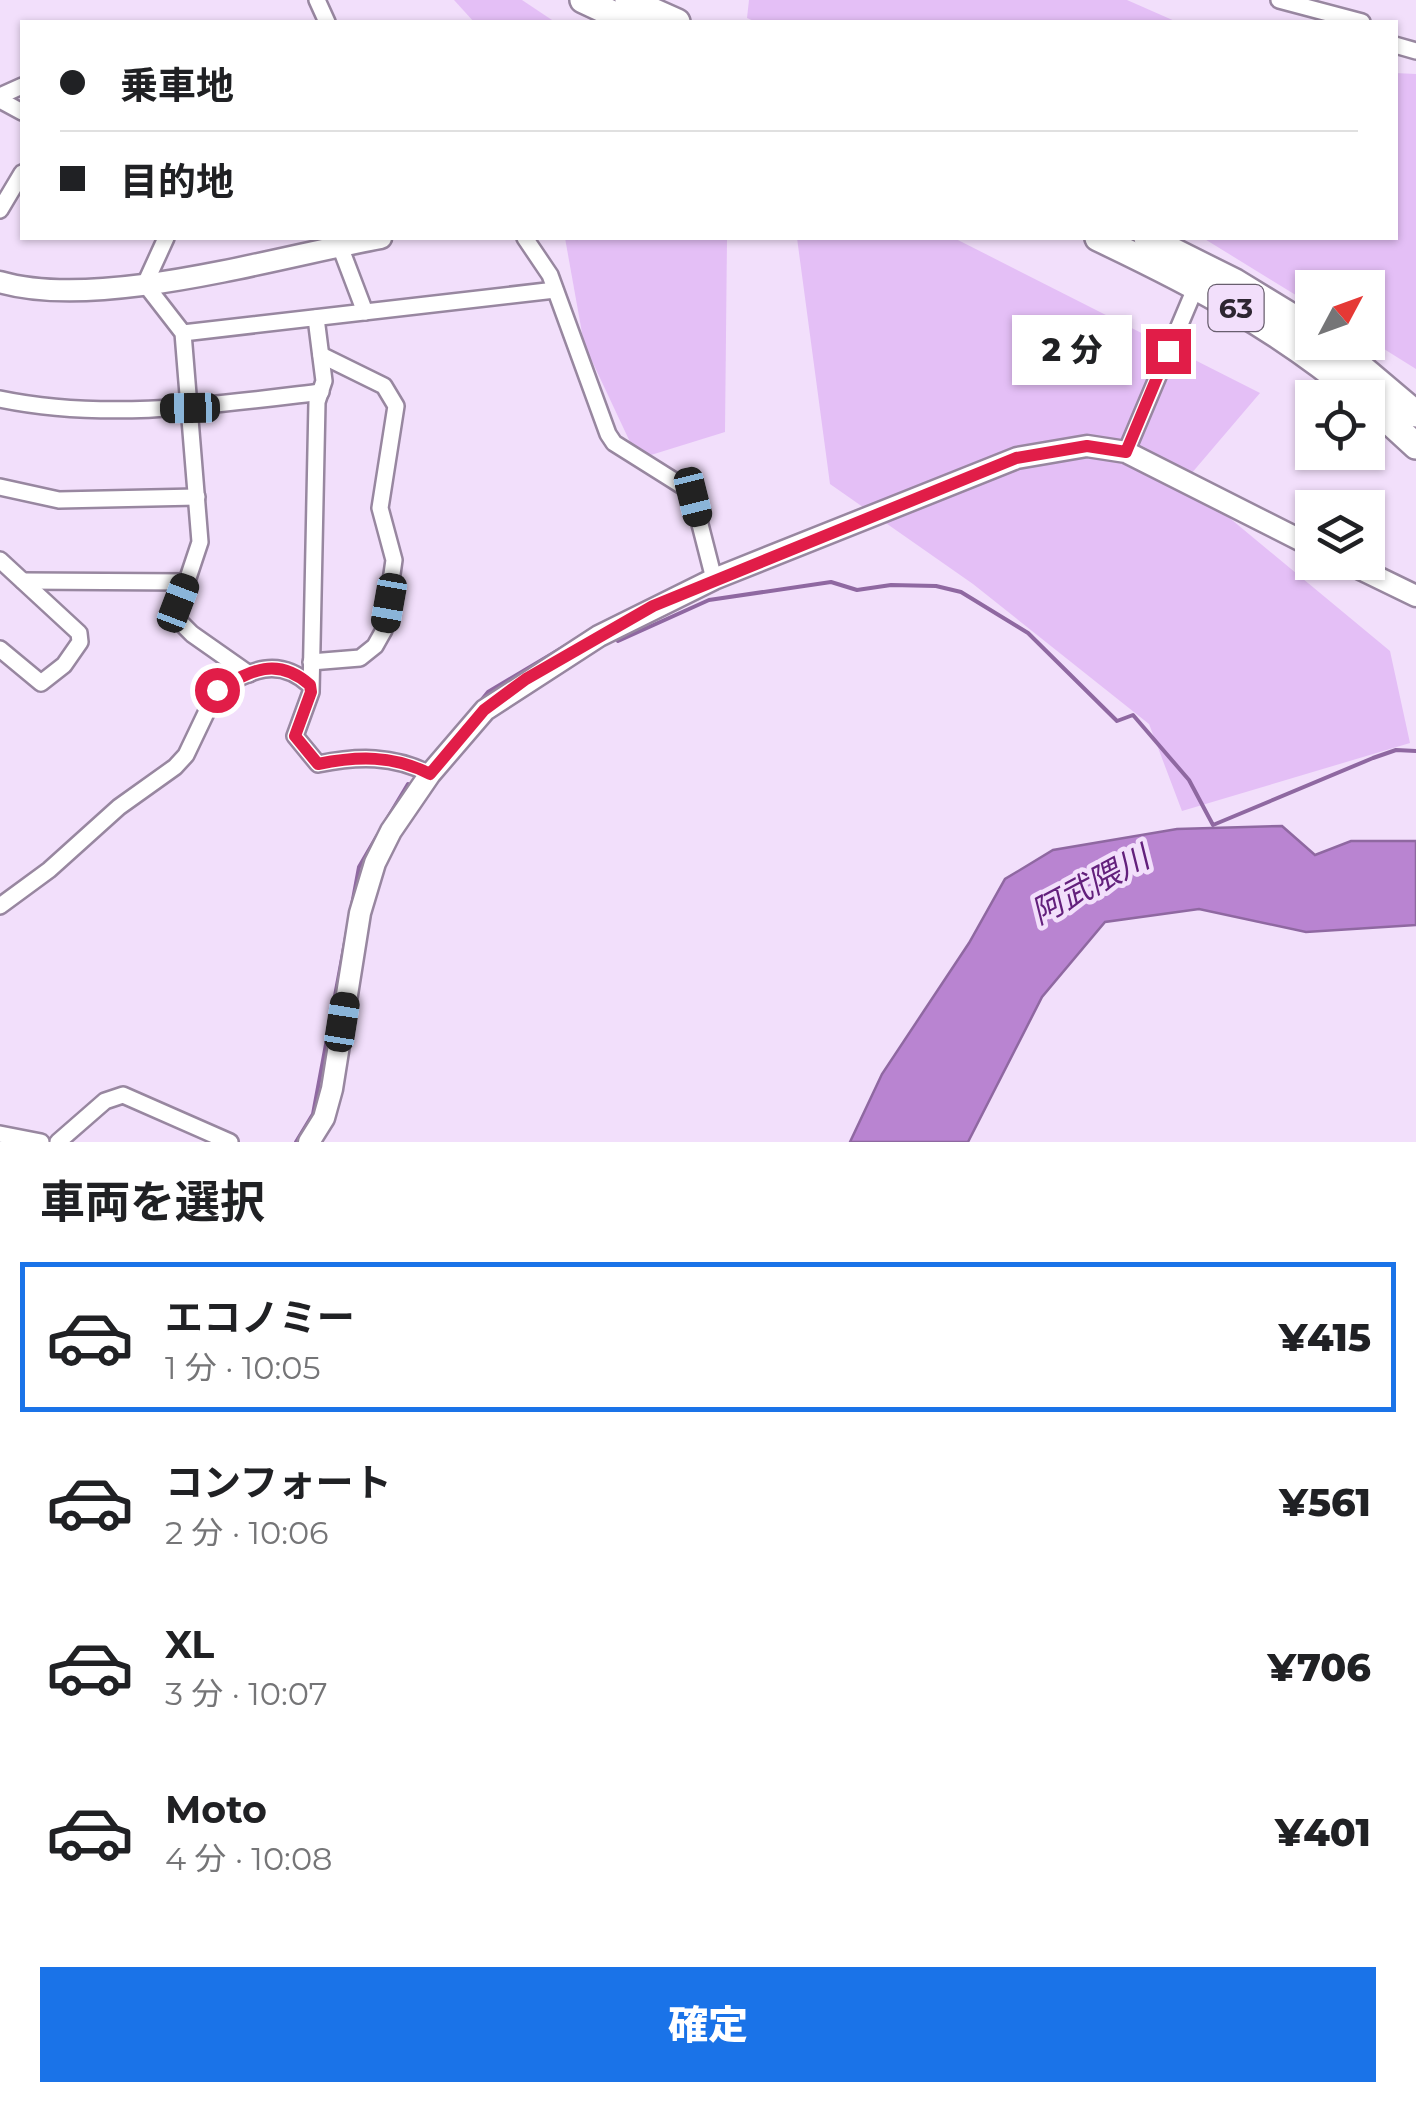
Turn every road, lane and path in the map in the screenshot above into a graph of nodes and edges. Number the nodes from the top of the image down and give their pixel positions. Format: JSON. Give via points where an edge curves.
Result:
{"nodes":[{"id":1,"x":583,"y":0,"type":"edge"},
{"id":2,"x":628,"y":0,"type":"edge"},
{"id":3,"x":1280,"y":0,"type":"edge"},
{"id":4,"x":626,"y":20,"type":"edge"},
{"id":5,"x":673,"y":20,"type":"edge"},
{"id":6,"x":1355,"y":20,"type":"edge"},
{"id":7,"x":20,"y":176,"type":"edge"},
{"id":8,"x":0,"y":210,"type":"edge"},
{"id":9,"x":165,"y":240,"type":"edge"},
{"id":10,"x":526,"y":240,"type":"edge"},
{"id":11,"x":1102,"y":240,"type":"edge"},
{"id":12,"x":1150,"y":240,"type":"edge"},
{"id":13,"x":338,"y":241,"type":"edge"},
{"id":14,"x":0,"y":282,"type":"edge"},
{"id":15,"x":145,"y":284,"type":"junction"},
{"id":16,"x":1197,"y":284,"type":"junction"},
{"id":17,"x":555,"y":290,"type":"junction"},
{"id":18,"x":365,"y":312,"type":"junction"},
{"id":19,"x":316,"y":318,"type":"junction"},
{"id":20,"x":1295,"y":319,"type":"edge"},
{"id":21,"x":183,"y":333,"type":"junction"},
{"id":22,"x":320,"y":356,"type":"junction"},
{"id":23,"x":1352,"y":360,"type":"edge"},
{"id":24,"x":1340,"y":380,"type":"edge"},
{"id":25,"x":320,"y":392,"type":"junction"},
{"id":26,"x":0,"y":399,"type":"edge"},
{"id":27,"x":190,"y":408,"type":"junction"},
{"id":28,"x":1416,"y":414,"type":"edge"},
{"id":29,"x":1385,"y":418,"type":"edge"},
{"id":30,"x":1416,"y":446,"type":"edge"},
{"id":31,"x":1126,"y":452,"type":"junction"},
{"id":32,"x":0,"y":487,"type":"edge"},
{"id":33,"x":197,"y":497,"type":"junction"},
{"id":34,"x":1295,"y":537,"type":"edge"},
{"id":35,"x":0,"y":560,"type":"edge"},
{"id":36,"x":714,"y":579,"type":"junction"},
{"id":37,"x":1383,"y":580,"type":"edge"},
{"id":38,"x":23,"y":581,"type":"junction"},
{"id":39,"x":186,"y":582,"type":"junction"},
{"id":40,"x":1416,"y":596,"type":"edge"},
{"id":41,"x":0,"y":649,"type":"edge"},
{"id":42,"x":311,"y":662,"type":"junction"},
{"id":43,"x":248,"y":674,"type":"junction"},
{"id":44,"x":310,"y":685,"type":"junction"},
{"id":45,"x":430,"y":774,"type":"junction"},
{"id":46,"x":0,"y":906,"type":"edge"},
{"id":47,"x":0,"y":1134,"type":"edge"},
{"id":48,"x":41,"y":1142,"type":"edge"},
{"id":49,"x":58,"y":1142,"type":"edge"},
{"id":50,"x":230,"y":1142,"type":"edge"},
{"id":51,"x":309,"y":1142,"type":"edge"}],
"edges":[{"from":1,"to":4,"type":"main road"},
{"from":2,"to":5,"type":"main road"},
{"from":3,"to":6,"type":"street"},
{"from":7,"to":8,"type":"street"},
{"from":9,"to":15,"type":"street"},
{"from":10,"to":17,"type":"street"},
{"from":11,"to":16,"type":"main road","number":"63"},
{"from":12,"to":20,"type":"main road","number":"63"},
{"from":13,"to":15,"type":"street"},
{"from":13,"to":18,"type":"street"},
{"from":14,"to":15,"type":"street","via":[[74,291]]},
{"from":15,"to":21,"type":"street"},
{"from":16,"to":24,"type":"main road","number":"63"},
{"from":16,"to":31,"type":"street"},
{"from":17,"to":18,"type":"street"},
{"from":17,"to":36,"type":"street","via":[[608,434],[693,497]]},
{"from":18,"to":19,"type":"street"},
{"from":19,"to":21,"type":"street"},
{"from":19,"to":22,"type":"street"},
{"from":21,"to":27,"type":"street"},
{"from":22,"to":25,"type":"street"},
{"from":22,"to":42,"type":"street","via":[[384,386],[396,406],[380,508],[394,577],[375,646],[360,658]]},
{"from":23,"to":28,"type":"main road"},
{"from":25,"to":27,"type":"street"},
{"from":25,"to":42,"type":"street"},
{"from":26,"to":27,"type":"street","via":[[44,408]]},
{"from":27,"to":33,"type":"street"},
{"from":29,"to":30,"type":"main road"},
{"from":31,"to":34,"type":"street"},
{"from":31,"to":36,"type":"street","via":[[1087,446],[1016,458]]},
{"from":32,"to":33,"type":"street","via":[[59,500]]},
{"from":33,"to":39,"type":"street","via":[[200,542]]},
{"from":35,"to":38,"type":"street"},
{"from":36,"to":45,"type":"street","via":[[526,679],[484,710]]},
{"from":37,"to":40,"type":"street"},
{"from":38,"to":39,"type":"street"},
{"from":38,"to":41,"type":"street","via":[[79,633],[80,642],[41,683]]},
{"from":39,"to":43,"type":"street","via":[[178,621]]},
{"from":42,"to":44,"type":"street"},
{"from":43,"to":44,"type":"street","via":[[283,667]]},
{"from":43,"to":46,"type":"street","via":[[217,690],[175,767]]},
{"from":44,"to":45,"type":"street","via":[[295,736],[318,764],[403,760]]},
{"from":45,"to":51,"type":"street","via":[[375,863],[360,913],[332,1089]]},
{"from":47,"to":48,"type":"street"},
{"from":49,"to":50,"type":"street","via":[[104,1101],[123,1095]]}]}
